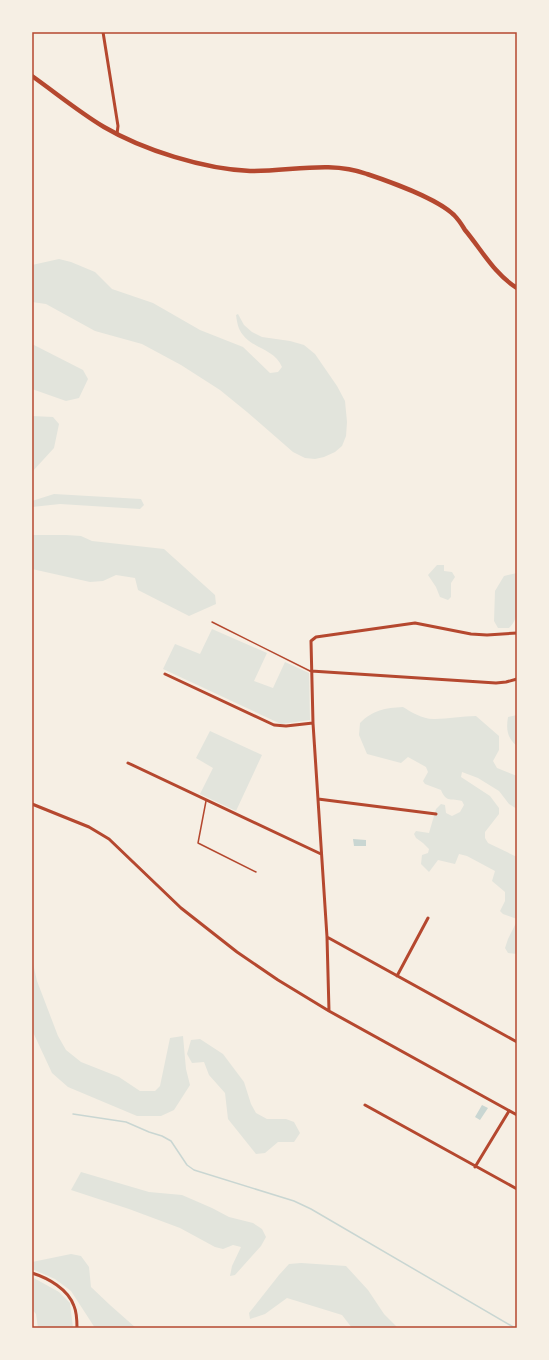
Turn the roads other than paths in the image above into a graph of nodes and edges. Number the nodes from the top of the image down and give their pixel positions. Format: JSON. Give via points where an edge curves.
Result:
{"nodes":[{"id":1,"x":103,"y":32,"type":"edge"},
{"id":2,"x":32,"y":76,"type":"edge"},
{"id":3,"x":117,"y":134,"type":"junction"},
{"id":4,"x":517,"y":288,"type":"edge"},
{"id":5,"x":212,"y":622,"type":"dead end"},
{"id":6,"x":517,"y":633,"type":"edge"},
{"id":7,"x":311,"y":671,"type":"junction"},
{"id":8,"x":165,"y":674,"type":"dead end"},
{"id":9,"x":517,"y":679,"type":"edge"},
{"id":10,"x":313,"y":722,"type":"junction"},
{"id":11,"x":128,"y":763,"type":"dead end"},
{"id":12,"x":206,"y":799,"type":"junction"},
{"id":13,"x":318,"y":799,"type":"junction"},
{"id":14,"x":32,"y":804,"type":"edge"},
{"id":15,"x":436,"y":814,"type":"dead end"},
{"id":16,"x":321,"y":854,"type":"junction"},
{"id":17,"x":256,"y":872,"type":"dead end"},
{"id":18,"x":428,"y":918,"type":"dead end"},
{"id":19,"x":327,"y":938,"type":"junction"},
{"id":20,"x":397,"y":976,"type":"junction"},
{"id":21,"x":329,"y":1011,"type":"junction"},
{"id":22,"x":517,"y":1042,"type":"edge"},
{"id":23,"x":365,"y":1105,"type":"dead end"},
{"id":24,"x":509,"y":1111,"type":"junction"},
{"id":25,"x":517,"y":1115,"type":"edge"},
{"id":26,"x":476,"y":1167,"type":"junction"},
{"id":27,"x":517,"y":1189,"type":"edge"},
{"id":28,"x":32,"y":1273,"type":"edge"},
{"id":29,"x":77,"y":1328,"type":"edge"}],
"edges":[{"from":1,"to":3,"type":"street","via":[[118,126]]},
{"from":2,"to":3,"type":"main road","via":[[90,118]]},
{"from":3,"to":4,"type":"main road","via":[[157,151],[194,162],[236,170],[324,167],[366,173],[438,204],[455,216],[494,267]]},
{"from":5,"to":7,"type":"lane"},
{"from":6,"to":7,"type":"street","via":[[471,634],[415,623],[319,636],[310,642]]},
{"from":7,"to":9,"type":"street","via":[[496,683]]},
{"from":7,"to":10,"type":"street"},
{"from":8,"to":10,"type":"street","via":[[274,725]]},
{"from":10,"to":13,"type":"street"},
{"from":11,"to":12,"type":"street"},
{"from":12,"to":16,"type":"street"},
{"from":12,"to":17,"type":"lane","via":[[198,843]]},
{"from":13,"to":15,"type":"street"},
{"from":13,"to":16,"type":"street"},
{"from":14,"to":21,"type":"street","via":[[89,828],[108,839],[180,908],[237,952]]},
{"from":16,"to":19,"type":"street"},
{"from":18,"to":20,"type":"street"},
{"from":19,"to":20,"type":"street"},
{"from":19,"to":21,"type":"street"},
{"from":20,"to":22,"type":"street"},
{"from":21,"to":24,"type":"street"},
{"from":23,"to":26,"type":"street"},
{"from":24,"to":25,"type":"street"},
{"from":24,"to":26,"type":"street"},
{"from":26,"to":27,"type":"street"},
{"from":28,"to":29,"type":"street","via":[[46,1279],[68,1295],[75,1307]]}]}
